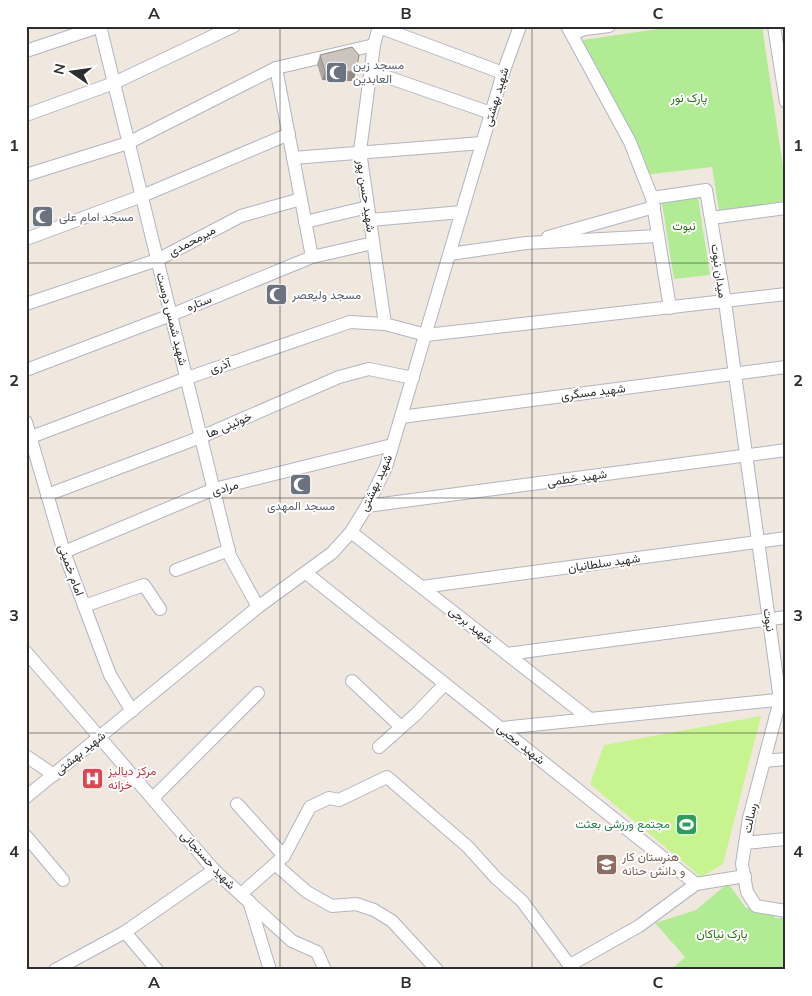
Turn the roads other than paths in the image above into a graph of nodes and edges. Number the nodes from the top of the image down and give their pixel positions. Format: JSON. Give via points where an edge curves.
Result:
{"nodes":[{"id":1,"x":100,"y":26,"type":"edge"},
{"id":2,"x":234,"y":26,"type":"edge"},
{"id":3,"x":608,"y":26,"type":"edge"},
{"id":4,"x":774,"y":26,"type":"edge"},
{"id":5,"x":379,"y":27,"type":"edge"},
{"id":6,"x":520,"y":28,"type":"edge"},
{"id":7,"x":585,"y":28,"type":"edge"},
{"id":8,"x":569,"y":30,"type":"edge"},
{"id":9,"x":374,"y":46,"type":"junction"},
{"id":10,"x":26,"y":51,"type":"edge"},
{"id":11,"x":782,"y":52,"type":"edge"},
{"id":12,"x":276,"y":68,"type":"junction"},
{"id":13,"x":370,"y":72,"type":"junction"},
{"id":14,"x":503,"y":73,"type":"junction"},
{"id":15,"x":114,"y":83,"type":"junction"},
{"id":16,"x":786,"y":102,"type":"edge"},
{"id":17,"x":491,"y":113,"type":"junction"},
{"id":18,"x":26,"y":114,"type":"edge"},
{"id":19,"x":288,"y":134,"type":"junction"},
{"id":20,"x":128,"y":143,"type":"junction"},
{"id":21,"x":482,"y":143,"type":"junction"},
{"id":22,"x":360,"y":151,"type":"junction"},
{"id":23,"x":293,"y":158,"type":"junction"},
{"id":24,"x":26,"y":175,"type":"edge"},
{"id":25,"x":142,"y":196,"type":"junction"},
{"id":26,"x":301,"y":200,"type":"junction"},
{"id":27,"x":653,"y":202,"type":"junction"},
{"id":28,"x":786,"y":208,"type":"edge"},
{"id":29,"x":462,"y":212,"type":"junction"},
{"id":30,"x":369,"y":214,"type":"junction"},
{"id":31,"x":711,"y":218,"type":"junction"},
{"id":32,"x":305,"y":222,"type":"junction"},
{"id":33,"x":658,"y":236,"type":"junction"},
{"id":34,"x":26,"y":239,"type":"edge"},
{"id":35,"x":373,"y":243,"type":"junction"},
{"id":36,"x":526,"y":243,"type":"junction"},
{"id":37,"x":450,"y":254,"type":"junction"},
{"id":38,"x":312,"y":257,"type":"junction"},
{"id":39,"x":157,"y":260,"type":"junction"},
{"id":40,"x":786,"y":294,"type":"edge"},
{"id":41,"x":726,"y":302,"type":"junction"},
{"id":42,"x":26,"y":304,"type":"edge"},
{"id":43,"x":670,"y":308,"type":"junction"},
{"id":44,"x":171,"y":315,"type":"junction"},
{"id":45,"x":385,"y":324,"type":"junction"},
{"id":46,"x":426,"y":335,"type":"junction"},
{"id":47,"x":786,"y":367,"type":"edge"},
{"id":48,"x":26,"y":370,"type":"edge"},
{"id":49,"x":735,"y":374,"type":"junction"},
{"id":50,"x":186,"y":378,"type":"junction"},
{"id":51,"x":413,"y":378,"type":"junction"},
{"id":52,"x":401,"y":417,"type":"junction"},
{"id":53,"x":26,"y":422,"type":"edge"},
{"id":54,"x":201,"y":437,"type":"junction"},
{"id":55,"x":30,"y":445,"type":"edge"},
{"id":56,"x":392,"y":445,"type":"junction"},
{"id":57,"x":786,"y":450,"type":"edge"},
{"id":58,"x":747,"y":455,"type":"junction"},
{"id":59,"x":214,"y":490,"type":"junction"},
{"id":60,"x":47,"y":495,"type":"junction"},
{"id":61,"x":367,"y":506,"type":"junction"},
{"id":62,"x":351,"y":532,"type":"junction"},
{"id":63,"x":786,"y":538,"type":"edge"},
{"id":64,"x":759,"y":542,"type":"junction"},
{"id":65,"x":229,"y":550,"type":"junction"},
{"id":66,"x":64,"y":552,"type":"junction"},
{"id":67,"x":176,"y":570,"type":"dead end"},
{"id":68,"x":306,"y":573,"type":"junction"},
{"id":69,"x":422,"y":587,"type":"junction"},
{"id":70,"x":84,"y":606,"type":"junction"},
{"id":71,"x":258,"y":608,"type":"junction"},
{"id":72,"x":160,"y":610,"type":"dead end"},
{"id":73,"x":786,"y":617,"type":"edge"},
{"id":74,"x":769,"y":619,"type":"junction"},
{"id":75,"x":26,"y":652,"type":"edge"},
{"id":76,"x":507,"y":654,"type":"junction"},
{"id":77,"x":352,"y":681,"type":"dead end"},
{"id":78,"x":446,"y":684,"type":"junction"},
{"id":79,"x":258,"y":692,"type":"dead end"},
{"id":80,"x":783,"y":699,"type":"edge"},
{"id":81,"x":132,"y":711,"type":"junction"},
{"id":82,"x":590,"y":719,"type":"junction"},
{"id":83,"x":401,"y":728,"type":"junction"},
{"id":84,"x":502,"y":728,"type":"junction"},
{"id":85,"x":101,"y":736,"type":"junction"},
{"id":86,"x":379,"y":747,"type":"dead end"},
{"id":87,"x":26,"y":756,"type":"edge"},
{"id":88,"x":786,"y":760,"type":"edge"},
{"id":89,"x":764,"y":761,"type":"junction"},
{"id":90,"x":54,"y":775,"type":"junction"},
{"id":91,"x":26,"y":797,"type":"edge"},
{"id":92,"x":153,"y":798,"type":"junction"},
{"id":93,"x":237,"y":804,"type":"dead end"},
{"id":94,"x":26,"y":836,"type":"edge"},
{"id":95,"x":786,"y":839,"type":"edge"},
{"id":96,"x":745,"y":843,"type":"junction"},
{"id":97,"x":279,"y":860,"type":"junction"},
{"id":98,"x":214,"y":870,"type":"junction"},
{"id":99,"x":744,"y":876,"type":"junction"},
{"id":100,"x":63,"y":880,"type":"dead end"},
{"id":101,"x":696,"y":884,"type":"junction"},
{"id":102,"x":245,"y":898,"type":"junction"},
{"id":103,"x":786,"y":912,"type":"edge"},
{"id":104,"x":125,"y":932,"type":"junction"},
{"id":105,"x":571,"y":968,"type":"edge"},
{"id":106,"x":59,"y":969,"type":"edge"},
{"id":107,"x":157,"y":970,"type":"edge"},
{"id":108,"x":270,"y":970,"type":"edge"},
{"id":109,"x":325,"y":970,"type":"edge"},
{"id":110,"x":437,"y":970,"type":"edge"}],
"edges":[{"from":1,"to":10,"type":"street"},
{"from":1,"to":15,"type":"street","name":"شهید شمس دوست"},
{"from":2,"to":15,"type":"street"},
{"from":3,"to":7,"type":"street"},
{"from":4,"to":11,"type":"street"},
{"from":5,"to":9,"type":"street","name":"شهید حسن پور"},
{"from":5,"to":14,"type":"street"},
{"from":6,"to":14,"type":"street","name":"شهید بهشتی"},
{"from":7,"to":8,"type":"street"},
{"from":8,"to":27,"type":"street","via":[[630,142]]},
{"from":9,"to":12,"type":"street"},
{"from":9,"to":13,"type":"street","name":"شهید حسن پور"},
{"from":11,"to":16,"type":"street"},
{"from":12,"to":19,"type":"street"},
{"from":12,"to":20,"type":"street"},
{"from":13,"to":17,"type":"street"},
{"from":13,"to":22,"type":"street","name":"شهید حسن پور"},
{"from":14,"to":17,"type":"street","name":"شهید بهشتی"},
{"from":15,"to":18,"type":"street"},
{"from":15,"to":20,"type":"street","name":"شهید شمس دوست"},
{"from":17,"to":21,"type":"street","name":"شهید بهشتی"},
{"from":19,"to":23,"type":"street"},
{"from":19,"to":25,"type":"street"},
{"from":20,"to":24,"type":"street"},
{"from":20,"to":25,"type":"street","name":"شهید شمس دوست"},
{"from":21,"to":22,"type":"street"},
{"from":21,"to":29,"type":"street","name":"شهید بهشتی"},
{"from":22,"to":23,"type":"street"},
{"from":22,"to":30,"type":"street","name":"شهید حسن پور"},
{"from":23,"to":26,"type":"street"},
{"from":25,"to":34,"type":"street"},
{"from":25,"to":39,"type":"street","name":"شهید شمس دوست"},
{"from":26,"to":32,"type":"street"},
{"from":26,"to":39,"type":"street","name":"میرمحمدی","via":[[241,216]]},
{"from":27,"to":31,"type":"street","name":"میدان نبوت","via":[[706,190]]},
{"from":27,"to":33,"type":"street"},
{"from":27,"to":36,"type":"street"},
{"from":28,"to":31,"type":"street"},
{"from":29,"to":30,"type":"street"},
{"from":29,"to":37,"type":"street","name":"شهید بهشتی"},
{"from":30,"to":32,"type":"street"},
{"from":30,"to":35,"type":"street","name":"شهید حسن پور"},
{"from":31,"to":41,"type":"street","name":"میدان نبوت"},
{"from":32,"to":38,"type":"street"},
{"from":33,"to":36,"type":"street"},
{"from":33,"to":43,"type":"street"},
{"from":35,"to":38,"type":"street","name":"ستاره"},
{"from":35,"to":45,"type":"street","name":"شهید حسن پور"},
{"from":36,"to":37,"type":"street"},
{"from":37,"to":46,"type":"street","name":"شهید بهشتی"},
{"from":38,"to":44,"type":"street","name":"ستاره"},
{"from":39,"to":42,"type":"street","name":"میرمحمدی"},
{"from":39,"to":44,"type":"street","name":"شهید شمس دوست"},
{"from":40,"to":41,"type":"street"},
{"from":41,"to":43,"type":"street","name":"میدان نبوت"},
{"from":41,"to":49,"type":"street","name":"نبوت"},
{"from":43,"to":46,"type":"street","name":"میدان نبوت"},
{"from":44,"to":48,"type":"street","name":"ستاره"},
{"from":44,"to":50,"type":"street","name":"شهید شمس دوست"},
{"from":45,"to":46,"type":"street"},
{"from":45,"to":50,"type":"street","name":"آذری","via":[[350,322]]},
{"from":46,"to":51,"type":"street","name":"شهید بهشتی"},
{"from":47,"to":49,"type":"street","name":"شهید مسگری"},
{"from":49,"to":52,"type":"street","name":"شهید مسگری"},
{"from":49,"to":58,"type":"street","name":"نبوت"},
{"from":50,"to":54,"type":"street","name":"شهید شمس دوست"},
{"from":50,"to":55,"type":"street","name":"آذری"},
{"from":51,"to":52,"type":"street","name":"شهید بهشتی"},
{"from":51,"to":54,"type":"street","name":"خوئینی ها","via":[[369,369],[339,377]]},
{"from":52,"to":56,"type":"street","name":"شهید بهشتی"},
{"from":53,"to":55,"type":"street","name":"امام خمینی"},
{"from":54,"to":59,"type":"street","name":"شهید شمس دوست"},
{"from":54,"to":60,"type":"street","name":"خوئینی ها"},
{"from":55,"to":60,"type":"street","name":"امام خمینی"},
{"from":56,"to":59,"type":"street","name":"مرادی"},
{"from":56,"to":61,"type":"street","name":"شهید بهشتی","via":[[386,467]]},
{"from":57,"to":58,"type":"street","name":"شهید خطمی"},
{"from":58,"to":61,"type":"street","name":"شهید خطمی"},
{"from":58,"to":64,"type":"street","name":"نبوت"},
{"from":59,"to":65,"type":"street","name":"شهید شمس دوست"},
{"from":59,"to":66,"type":"street","name":"مرادی"},
{"from":60,"to":66,"type":"street","name":"امام خمینی"},
{"from":61,"to":62,"type":"street","name":"شهید بهشتی"},
{"from":62,"to":68,"type":"street","name":"شهید بهشتی","via":[[332,553]]},
{"from":62,"to":69,"type":"street","name":"شهید برجی"},
{"from":63,"to":64,"type":"street","name":"شهید سلطانیان"},
{"from":64,"to":69,"type":"street","name":"شهید سلطانیان"},
{"from":64,"to":74,"type":"street","name":"نبوت"},
{"from":65,"to":67,"type":"street"},
{"from":65,"to":71,"type":"street","name":"شهید شمس دوست"},
{"from":66,"to":70,"type":"street","name":"امام خمینی"},
{"from":68,"to":71,"type":"street","name":"شهید بهشتی"},
{"from":68,"to":78,"type":"street","name":"شهید محبی"},
{"from":69,"to":76,"type":"street","name":"شهید برجی"},
{"from":70,"to":72,"type":"street","via":[[144,585]]},
{"from":70,"to":81,"type":"street","name":"امام خمینی","via":[[110,675]]},
{"from":71,"to":81,"type":"street","name":"شهید بهشتی"},
{"from":73,"to":74,"type":"street"},
{"from":74,"to":76,"type":"street"},
{"from":74,"to":80,"type":"street","name":"نبوت"},
{"from":75,"to":85,"type":"street","name":"شهید حسنجانی"},
{"from":76,"to":82,"type":"street","name":"شهید برجی"},
{"from":77,"to":83,"type":"street"},
{"from":78,"to":83,"type":"street"},
{"from":78,"to":84,"type":"street","name":"شهید محبی"},
{"from":79,"to":92,"type":"street"},
{"from":80,"to":82,"type":"street"},
{"from":80,"to":89,"type":"street","name":"رسالت"},
{"from":81,"to":85,"type":"street","name":"شهید بهشتی"},
{"from":82,"to":84,"type":"street"},
{"from":83,"to":86,"type":"street"},
{"from":84,"to":101,"type":"street","name":"شهید محبی"},
{"from":85,"to":90,"type":"street","name":"شهید بهشتی"},
{"from":85,"to":92,"type":"street","name":"شهید حسنجانی"},
{"from":87,"to":90,"type":"street"},
{"from":88,"to":89,"type":"street"},
{"from":89,"to":96,"type":"street","name":"رسالت"},
{"from":90,"to":91,"type":"street","name":"شهید بهشتی"},
{"from":92,"to":98,"type":"street","name":"شهید حسنجانی"},
{"from":93,"to":97,"type":"street"},
{"from":94,"to":100,"type":"street"},
{"from":95,"to":96,"type":"street"},
{"from":96,"to":99,"type":"street","name":"رسالت"},
{"from":97,"to":102,"type":"street"},
{"from":97,"to":105,"type":"street","via":[[310,806],[329,798],[339,800],[387,778],[468,847],[522,901]]},
{"from":97,"to":110,"type":"street","via":[[307,892],[332,906],[356,904],[392,921]]},
{"from":98,"to":102,"type":"street","name":"شهید حسنجانی"},
{"from":98,"to":104,"type":"street"},
{"from":99,"to":101,"type":"street"},
{"from":99,"to":103,"type":"street","name":"رسالت","via":[[747,892],[756,906]]},
{"from":101,"to":105,"type":"street","via":[[639,926]]},
{"from":102,"to":108,"type":"street"},
{"from":102,"to":109,"type":"street","name":"شهید حسنجانی","via":[[292,941],[317,952]]},
{"from":104,"to":106,"type":"street"},
{"from":104,"to":107,"type":"street"}]}
